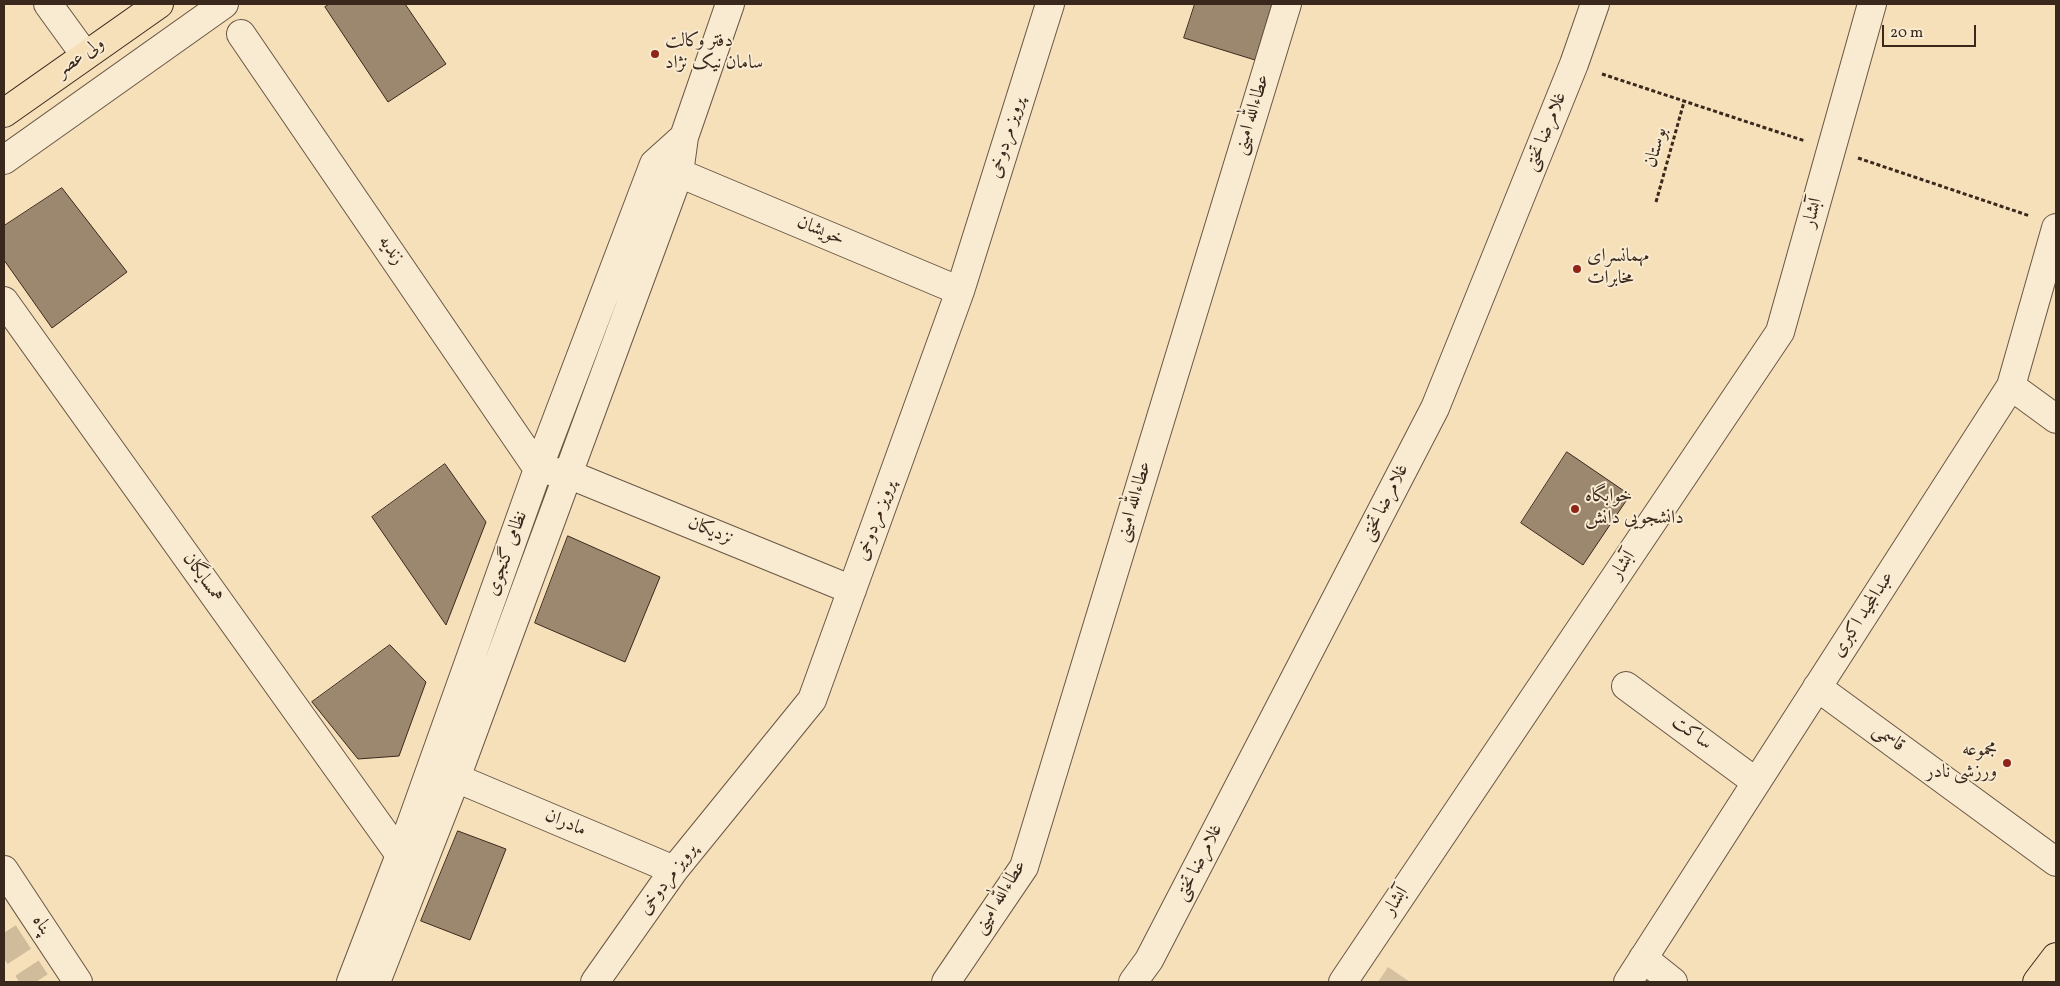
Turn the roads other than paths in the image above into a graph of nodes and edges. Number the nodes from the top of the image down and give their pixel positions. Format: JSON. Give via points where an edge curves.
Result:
{"nodes":[{"id":1,"x":48,"y":4,"type":"edge"},
{"id":2,"x":159,"y":4,"type":"edge"},
{"id":3,"x":224,"y":4,"type":"edge"},
{"id":4,"x":730,"y":4,"type":"edge"},
{"id":5,"x":1050,"y":4,"type":"edge"},
{"id":6,"x":1287,"y":4,"type":"edge"},
{"id":7,"x":1595,"y":4,"type":"edge"},
{"id":8,"x":1872,"y":4,"type":"edge"},
{"id":9,"x":241,"y":34,"type":"dead end"},
{"id":10,"x":85,"y":55,"type":"junction"},
{"id":11,"x":4,"y":113,"type":"edge"},
{"id":12,"x":684,"y":137,"type":"junction"},
{"id":13,"x":4,"y":160,"type":"edge"},
{"id":14,"x":680,"y":173,"type":"junction"},
{"id":15,"x":2056,"y":228,"type":"edge"},
{"id":16,"x":960,"y":291,"type":"junction"},
{"id":17,"x":4,"y":301,"type":"edge"},
{"id":18,"x":2011,"y":386,"type":"junction"},
{"id":19,"x":2056,"y":419,"type":"edge"},
{"id":20,"x":538,"y":469,"type":"junction"},
{"id":21,"x":568,"y":474,"type":"junction"},
{"id":22,"x":852,"y":590,"type":"junction"},
{"id":23,"x":1626,"y":686,"type":"dead end"},
{"id":24,"x":1817,"y":688,"type":"junction"},
{"id":25,"x":456,"y":778,"type":"junction"},
{"id":26,"x":1756,"y":782,"type":"junction"},
{"id":27,"x":412,"y":858,"type":"junction"},
{"id":28,"x":2056,"y":862,"type":"edge"},
{"id":29,"x":4,"y":870,"type":"edge"},
{"id":30,"x":674,"y":870,"type":"junction"},
{"id":31,"x":2056,"y":957,"type":"edge"},
{"id":32,"x":1643,"y":958,"type":"junction"},
{"id":33,"x":78,"y":982,"type":"edge"},
{"id":34,"x":351,"y":982,"type":"edge"},
{"id":35,"x":376,"y":982,"type":"edge"},
{"id":36,"x":595,"y":982,"type":"edge"},
{"id":37,"x":946,"y":982,"type":"edge"},
{"id":38,"x":1133,"y":982,"type":"edge"},
{"id":39,"x":1343,"y":982,"type":"edge"},
{"id":40,"x":1628,"y":982,"type":"edge"},
{"id":41,"x":1673,"y":982,"type":"edge"},
{"id":42,"x":2037,"y":982,"type":"edge"}],
"edges":[{"from":1,"to":10,"type":"street"},
{"from":2,"to":10,"type":"main road","name":"ولی عصر"},
{"from":3,"to":13,"type":"street"},
{"from":4,"to":12,"type":"street","name":"نظامی گنجوی"},
{"from":5,"to":16,"type":"street","name":"پرویز مردوخی"},
{"from":6,"to":37,"type":"street","name":"عطاءالله امینی","via":[[1024,867]]},
{"from":7,"to":38,"type":"street","name":"غلامرضا تختی","via":[[1436,408],[1154,951]]},
{"from":8,"to":39,"type":"street","name":"آبشار","via":[[1780,332]]},
{"from":9,"to":20,"type":"street","name":"زندیه"},
{"from":10,"to":11,"type":"main road","name":"ولی عصر"},
{"from":12,"to":14,"type":"street","name":"نظامی گنجوی"},
{"from":12,"to":20,"type":"street","name":"نظامی گنجوی","via":[[654,164]]},
{"from":14,"to":16,"type":"street","name":"خویشان"},
{"from":14,"to":21,"type":"street","name":"نظامی گنجوی"},
{"from":15,"to":18,"type":"street","name":"عبدالمجید اکبری"},
{"from":16,"to":22,"type":"street","name":"پرویز مردوخی"},
{"from":17,"to":27,"type":"street","name":"همسایگان"},
{"from":18,"to":19,"type":"street"},
{"from":18,"to":24,"type":"street","name":"عبدالمجید اکبری"},
{"from":20,"to":21,"type":"street","name":"نزدیکان"},
{"from":20,"to":27,"type":"street","name":"نظامی گنجوی"},
{"from":21,"to":22,"type":"street","name":"نزدیکان"},
{"from":21,"to":25,"type":"street","name":"نظامی گنجوی"},
{"from":22,"to":30,"type":"street","name":"پرویز مردوخی","via":[[812,700]]},
{"from":23,"to":26,"type":"street","name":"ساکت"},
{"from":24,"to":26,"type":"street","name":"عبدالمجید اکبری"},
{"from":24,"to":28,"type":"street","name":"قاسمی"},
{"from":25,"to":27,"type":"street","name":"نظامی گنجوی"},
{"from":25,"to":30,"type":"street","name":"مادران"},
{"from":26,"to":32,"type":"street","name":"عبدالمجید اکبری"},
{"from":27,"to":34,"type":"street","name":"نظامی گنجوی"},
{"from":27,"to":35,"type":"street","name":"نظامی گنجوی"},
{"from":29,"to":33,"type":"street","name":"پناه"},
{"from":30,"to":36,"type":"street","name":"پرویز مردوخی"},
{"from":31,"to":42,"type":"main road"},
{"from":32,"to":40,"type":"street","name":"عبدالمجید اکبری"},
{"from":32,"to":41,"type":"street"}]}
